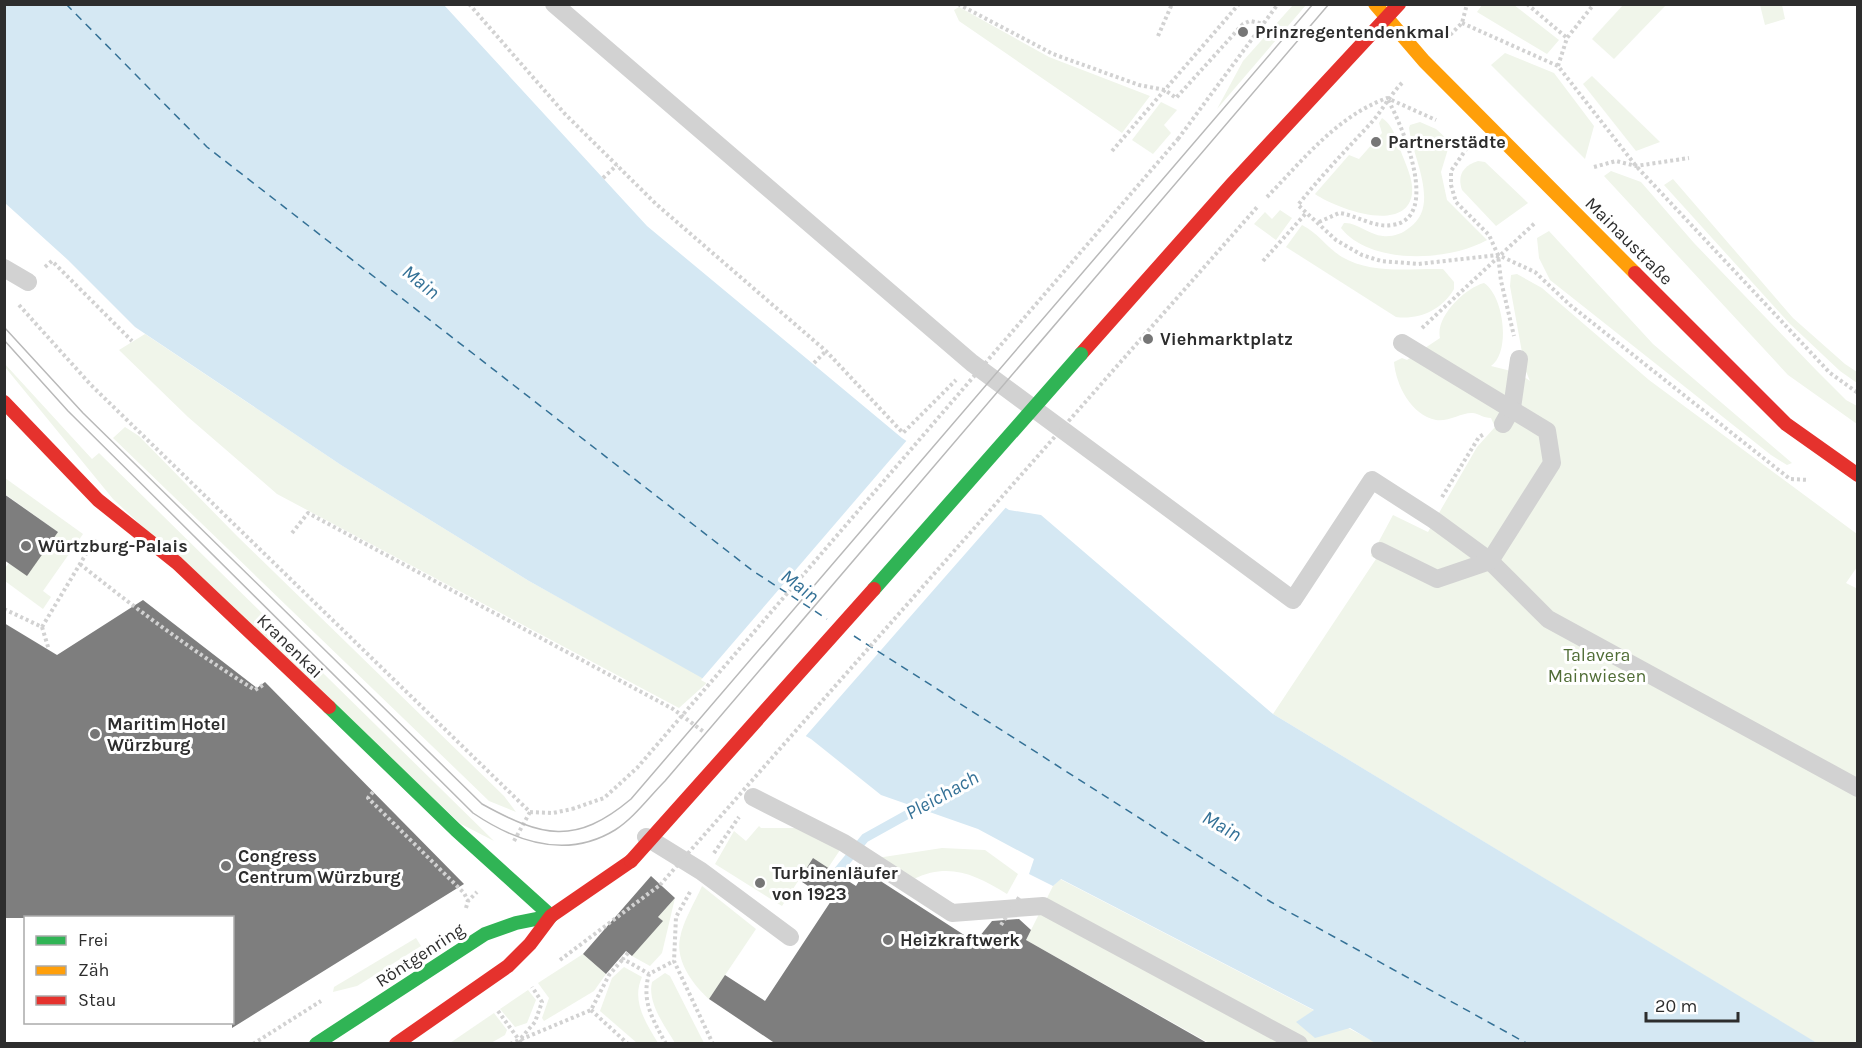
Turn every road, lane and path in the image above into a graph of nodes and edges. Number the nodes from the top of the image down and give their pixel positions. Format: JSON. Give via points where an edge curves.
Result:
{"nodes":[{"id":1,"x":554,"y":4,"type":"edge"},
{"id":2,"x":958,"y":4,"type":"edge"},
{"id":3,"x":1172,"y":4,"type":"edge"},
{"id":4,"x":1239,"y":4,"type":"edge"},
{"id":5,"x":1278,"y":4,"type":"edge"},
{"id":6,"x":1375,"y":4,"type":"edge"},
{"id":7,"x":1399,"y":4,"type":"edge"},
{"id":8,"x":1467,"y":4,"type":"edge"},
{"id":9,"x":1527,"y":4,"type":"edge"},
{"id":10,"x":1594,"y":4,"type":"edge"},
{"id":11,"x":470,"y":5,"type":"edge"},
{"id":12,"x":1387,"y":18,"type":"junction"},
{"id":13,"x":1462,"y":23,"type":"junction"},
{"id":14,"x":1265,"y":24,"type":"junction"},
{"id":15,"x":1158,"y":36,"type":"dead end"},
{"id":16,"x":1567,"y":38,"type":"junction"},
{"id":17,"x":1424,"y":61,"type":"junction"},
{"id":18,"x":1558,"y":66,"type":"junction"},
{"id":19,"x":1165,"y":90,"type":"junction"},
{"id":20,"x":1387,"y":98,"type":"junction"},
{"id":21,"x":1471,"y":143,"type":"dead end"},
{"id":22,"x":1112,"y":151,"type":"dead end"},
{"id":23,"x":1689,"y":158,"type":"dead end"},
{"id":24,"x":617,"y":165,"type":"junction"},
{"id":25,"x":1636,"y":166,"type":"junction"},
{"id":26,"x":1594,"y":167,"type":"dead end"},
{"id":27,"x":603,"y":178,"type":"dead end"},
{"id":28,"x":1307,"y":212,"type":"junction"},
{"id":29,"x":1319,"y":222,"type":"junction"},
{"id":30,"x":1536,"y":222,"type":"dead end"},
{"id":31,"x":1498,"y":255,"type":"junction"},
{"id":32,"x":1263,"y":261,"type":"dead end"},
{"id":33,"x":4,"y":268,"type":"edge"},
{"id":34,"x":59,"y":268,"type":"dead end"},
{"id":35,"x":28,"y":282,"type":"dead end"},
{"id":36,"x":12,"y":297,"type":"dead end"},
{"id":37,"x":132,"y":341,"type":"dead end"},
{"id":38,"x":1402,"y":343,"type":"joint"},
{"id":39,"x":826,"y":351,"type":"junction"},
{"id":40,"x":1519,"y":359,"type":"joint"},
{"id":41,"x":814,"y":363,"type":"dead end"},
{"id":42,"x":972,"y":363,"type":"junction"},
{"id":43,"x":1857,"y":393,"type":"edge"},
{"id":44,"x":4,"y":402,"type":"edge"},
{"id":45,"x":1501,"y":421,"type":"junction"},
{"id":46,"x":1857,"y":475,"type":"edge"},
{"id":47,"x":1815,"y":478,"type":"dead end"},
{"id":48,"x":112,"y":513,"type":"junction"},
{"id":49,"x":1429,"y":517,"type":"junction"},
{"id":50,"x":292,"y":533,"type":"dead end"},
{"id":51,"x":1380,"y":551,"type":"dead end"},
{"id":52,"x":1490,"y":561,"type":"junction"},
{"id":53,"x":80,"y":564,"type":"junction"},
{"id":54,"x":4,"y":609,"type":"edge"},
{"id":55,"x":42,"y":627,"type":"junction"},
{"id":56,"x":49,"y":650,"type":"dead end"},
{"id":57,"x":255,"y":690,"type":"dead end"},
{"id":58,"x":709,"y":736,"type":"dead end"},
{"id":59,"x":754,"y":769,"type":"dead end"},
{"id":60,"x":1857,"y":788,"type":"edge"},
{"id":61,"x":753,"y":797,"type":"junction"},
{"id":62,"x":368,"y":798,"type":"dead end"},
{"id":63,"x":530,"y":812,"type":"junction"},
{"id":64,"x":642,"y":834,"type":"dead end"},
{"id":65,"x":511,"y":847,"type":"dead end"},
{"id":66,"x":701,"y":871,"type":"junction"},
{"id":67,"x":660,"y":885,"type":"dead end"},
{"id":68,"x":1020,"y":896,"type":"dead end"},
{"id":69,"x":468,"y":902,"type":"dead end"},
{"id":70,"x":552,"y":916,"type":"junction"},
{"id":71,"x":1001,"y":925,"type":"dead end"},
{"id":72,"x":790,"y":937,"type":"dead end"},
{"id":73,"x":628,"y":953,"type":"dead end"},
{"id":74,"x":623,"y":959,"type":"junction"},
{"id":75,"x":674,"y":961,"type":"junction"},
{"id":76,"x":649,"y":974,"type":"junction"},
{"id":77,"x":525,"y":984,"type":"dead end"},
{"id":78,"x":317,"y":1002,"type":"dead end"},
{"id":79,"x":591,"y":1010,"type":"junction"},
{"id":80,"x":498,"y":1011,"type":"dead end"},
{"id":81,"x":521,"y":1041,"type":"edge"},
{"id":82,"x":254,"y":1044,"type":"edge"},
{"id":83,"x":316,"y":1044,"type":"edge"},
{"id":84,"x":396,"y":1044,"type":"edge"},
{"id":85,"x":510,"y":1044,"type":"edge"},
{"id":86,"x":628,"y":1044,"type":"edge"},
{"id":87,"x":666,"y":1044,"type":"edge"},
{"id":88,"x":714,"y":1044,"type":"edge"},
{"id":89,"x":1299,"y":1044,"type":"edge"}],
"edges":[{"from":1,"to":42,"type":"lane"},
{"from":2,"to":19,"type":"path","via":[[1053,54],[1139,86]]},
{"from":3,"to":15,"type":"path"},
{"from":4,"to":19,"type":"path"},
{"from":5,"to":14,"type":"path"},
{"from":6,"to":12,"type":"main road","name":"Mainaustraße"},
{"from":7,"to":12,"type":"main road","name":"Röntgenring"},
{"from":8,"to":13,"type":"path"},
{"from":9,"to":16,"type":"path"},
{"from":10,"to":16,"type":"path"},
{"from":11,"to":24,"type":"path","via":[[565,114]]},
{"from":12,"to":17,"type":"main road","name":"Mainaustraße"},
{"from":12,"to":70,"type":"main road","name":"Röntgenring","bridge":true,"via":[[1232,184],[665,826],[631,861]]},
{"from":13,"to":17,"type":"path"},
{"from":13,"to":18,"type":"path"},
{"from":14,"to":19,"type":"path","via":[[1243,24],[1176,98]]},
{"from":14,"to":63,"type":"path","bridge":true,"via":[[1178,139],[637,768],[604,798],[553,813]]},
{"from":16,"to":18,"type":"path"},
{"from":17,"to":46,"type":"main road","name":"Mainaustraße","via":[[1786,424]]},
{"from":18,"to":25,"type":"path"},
{"from":19,"to":22,"type":"path"},
{"from":20,"to":28,"type":"path","via":[[1373,121],[1298,205]]},
{"from":20,"to":29,"type":"path","via":[[1402,132],[1417,186],[1415,208],[1410,216],[1394,225],[1373,224],[1338,213]]},
{"from":20,"to":67,"type":"path","bridge":true,"via":[[1363,107],[1331,130],[1258,206]]},
{"from":21,"to":31,"type":"path","via":[[1451,171],[1451,185],[1456,202],[1489,235]]},
{"from":23,"to":25,"type":"path"},
{"from":24,"to":27,"type":"path"},
{"from":24,"to":39,"type":"path","via":[[656,204]]},
{"from":25,"to":26,"type":"path","via":[[1616,161]]},
{"from":25,"to":43,"type":"path","via":[[1830,372]]},
{"from":28,"to":29,"type":"path"},
{"from":28,"to":32,"type":"path"},
{"from":29,"to":31,"type":"path","via":[[1349,248],[1381,261],[1418,264]]},
{"from":30,"to":31,"type":"path"},
{"from":31,"to":38,"type":"path"},
{"from":31,"to":40,"type":"path"},
{"from":31,"to":47,"type":"path","via":[[1535,272],[1570,305],[1790,479]]},
{"from":33,"to":35,"type":"lane"},
{"from":34,"to":37,"type":"path"},
{"from":36,"to":63,"type":"path","via":[[91,385]]},
{"from":38,"to":45,"type":"lane"},
{"from":39,"to":41,"type":"path"},
{"from":39,"to":42,"type":"path","via":[[903,433]]},
{"from":40,"to":45,"type":"lane"},
{"from":42,"to":49,"type":"lane","via":[[1293,600],[1372,480]]},
{"from":44,"to":48,"type":"main road","name":"Kranenkai"},
{"from":45,"to":49,"type":"path","via":[[1479,437]]},
{"from":45,"to":52,"type":"lane","via":[[1547,431],[1552,463]]},
{"from":48,"to":53,"type":"path"},
{"from":48,"to":70,"type":"main road","name":"Kranenkai","via":[[175,561],[400,779]]},
{"from":49,"to":52,"type":"lane"},
{"from":50,"to":58,"type":"path","via":[[308,513],[673,709]]},
{"from":51,"to":52,"type":"lane","via":[[1437,579]]},
{"from":52,"to":60,"type":"lane","via":[[1548,619]]},
{"from":53,"to":55,"type":"path"},
{"from":53,"to":57,"type":"path","via":[[140,612]]},
{"from":54,"to":55,"type":"path"},
{"from":55,"to":56,"type":"path"},
{"from":59,"to":61,"type":"path","via":[[758,780]]},
{"from":61,"to":66,"type":"path"},
{"from":61,"to":89,"type":"lane","via":[[844,843],[952,913],[1043,906]]},
{"from":62,"to":69,"type":"path","via":[[464,893]]},
{"from":63,"to":65,"type":"path"},
{"from":64,"to":66,"type":"lane"},
{"from":66,"to":72,"type":"lane"},
{"from":66,"to":75,"type":"path","via":[[676,917]]},
{"from":68,"to":71,"type":"path","bridge":true},
{"from":70,"to":83,"type":"main road","name":"Röntgenring","via":[[485,934]]},
{"from":70,"to":84,"type":"main road","name":"Röntgenring","via":[[508,966]]},
{"from":73,"to":74,"type":"path"},
{"from":74,"to":76,"type":"path"},
{"from":74,"to":79,"type":"path","via":[[609,975]]},
{"from":75,"to":76,"type":"path"},
{"from":75,"to":88,"type":"path"},
{"from":76,"to":87,"type":"path","via":[[645,997]]},
{"from":77,"to":81,"type":"path","via":[[543,1002]]},
{"from":78,"to":82,"type":"path"},
{"from":79,"to":81,"type":"path"},
{"from":79,"to":86,"type":"path"},
{"from":80,"to":81,"type":"path"},
{"from":81,"to":85,"type":"path"}]}
